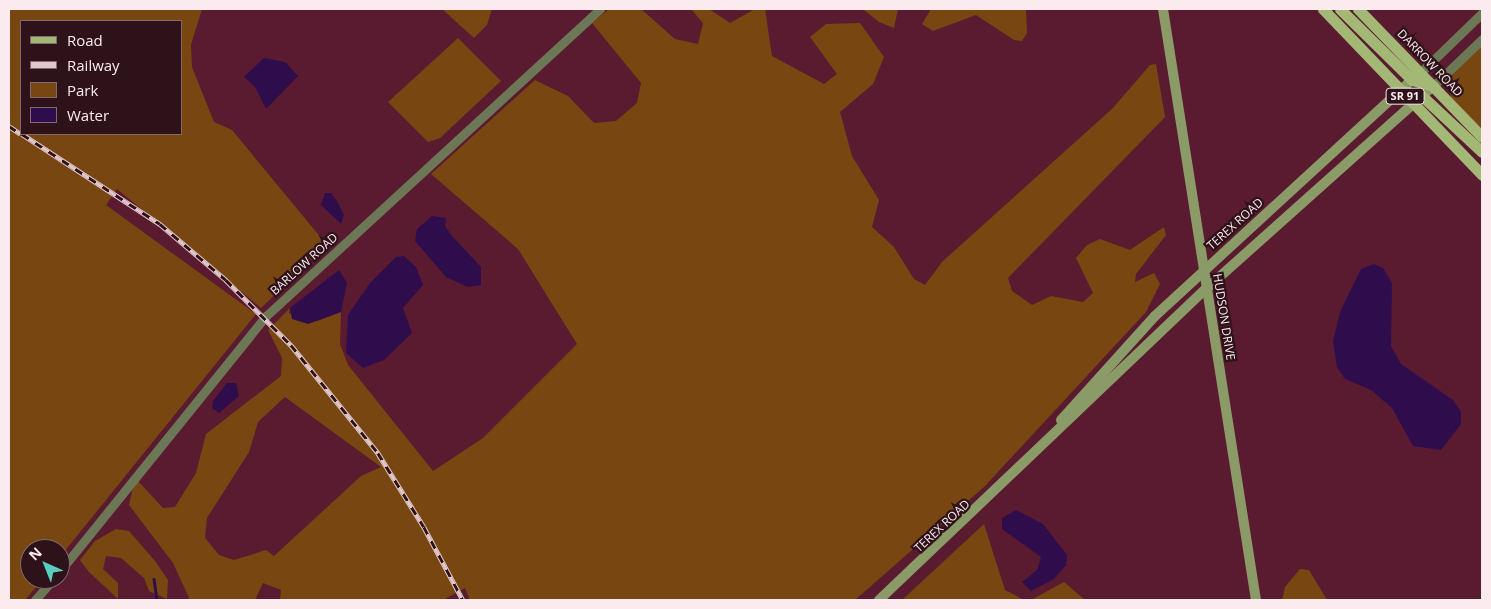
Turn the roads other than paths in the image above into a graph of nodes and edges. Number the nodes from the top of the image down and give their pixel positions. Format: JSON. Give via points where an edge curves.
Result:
{"nodes":[{"id":1,"x":600,"y":9,"type":"edge"},
{"id":2,"x":1163,"y":9,"type":"edge"},
{"id":3,"x":1323,"y":9,"type":"edge"},
{"id":4,"x":1340,"y":9,"type":"edge"},
{"id":5,"x":1358,"y":9,"type":"edge"},
{"id":6,"x":1482,"y":13,"type":"edge"},
{"id":7,"x":1482,"y":39,"type":"edge"},
{"id":8,"x":1416,"y":76,"type":"junction"},
{"id":9,"x":1432,"y":86,"type":"junction"},
{"id":10,"x":1400,"y":90,"type":"junction"},
{"id":11,"x":1422,"y":96,"type":"junction"},
{"id":12,"x":1413,"y":104,"type":"junction"},
{"id":13,"x":1482,"y":137,"type":"edge"},
{"id":14,"x":1482,"y":152,"type":"edge"},
{"id":15,"x":1482,"y":175,"type":"edge"},
{"id":16,"x":1203,"y":269,"type":"junction"},
{"id":17,"x":1206,"y":289,"type":"junction"},
{"id":18,"x":1019,"y":468,"type":"junction"},
{"id":19,"x":70,"y":559,"type":"edge"},
{"id":20,"x":44,"y":589,"type":"edge"},
{"id":21,"x":35,"y":600,"type":"edge"},
{"id":22,"x":879,"y":600,"type":"edge"},
{"id":23,"x":1256,"y":600,"type":"edge"}],
"edges":[{"from":1,"to":19,"type":"street","name":"BARLOW ROAD","via":[[266,316]]},
{"from":2,"to":16,"type":"main road","name":"HUDSON DRIVE"},
{"from":3,"to":10,"type":"main road","number":"SR 91"},
{"from":4,"to":8,"type":"main road"},
{"from":5,"to":8,"type":"main road","name":"DARROW ROAD","number":"SR 91"},
{"from":6,"to":8,"type":"street","name":"TEREX ROAD"},
{"from":7,"to":9,"type":"street","name":"TEREX ROAD"},
{"from":8,"to":9,"type":"main road","name":"DARROW ROAD","number":"SR 91"},
{"from":8,"to":10,"type":"main road","name":"TEREX ROAD"},
{"from":9,"to":11,"type":"main road","name":"TEREX ROAD"},
{"from":9,"to":13,"type":"main road","name":"DARROW ROAD","number":"SR 91"},
{"from":10,"to":11,"type":"main road"},
{"from":10,"to":12,"type":"main road","number":"SR 91"},
{"from":10,"to":16,"type":"main road","name":"TEREX ROAD"},
{"from":11,"to":12,"type":"main road","name":"TEREX ROAD"},
{"from":11,"to":14,"type":"main road"},
{"from":12,"to":15,"type":"main road","number":"SR 91"},
{"from":12,"to":17,"type":"main road","name":"TEREX ROAD"},
{"from":16,"to":17,"type":"main road","name":"HUDSON DRIVE"},
{"from":16,"to":18,"type":"main road","name":"TEREX ROAD","via":[[1126,345]]},
{"from":17,"to":18,"type":"main road","name":"TEREX ROAD"},
{"from":17,"to":23,"type":"main road","name":"HUDSON DRIVE"},
{"from":18,"to":22,"type":"main road","name":"TEREX ROAD"},
{"from":20,"to":21,"type":"street"}]}
